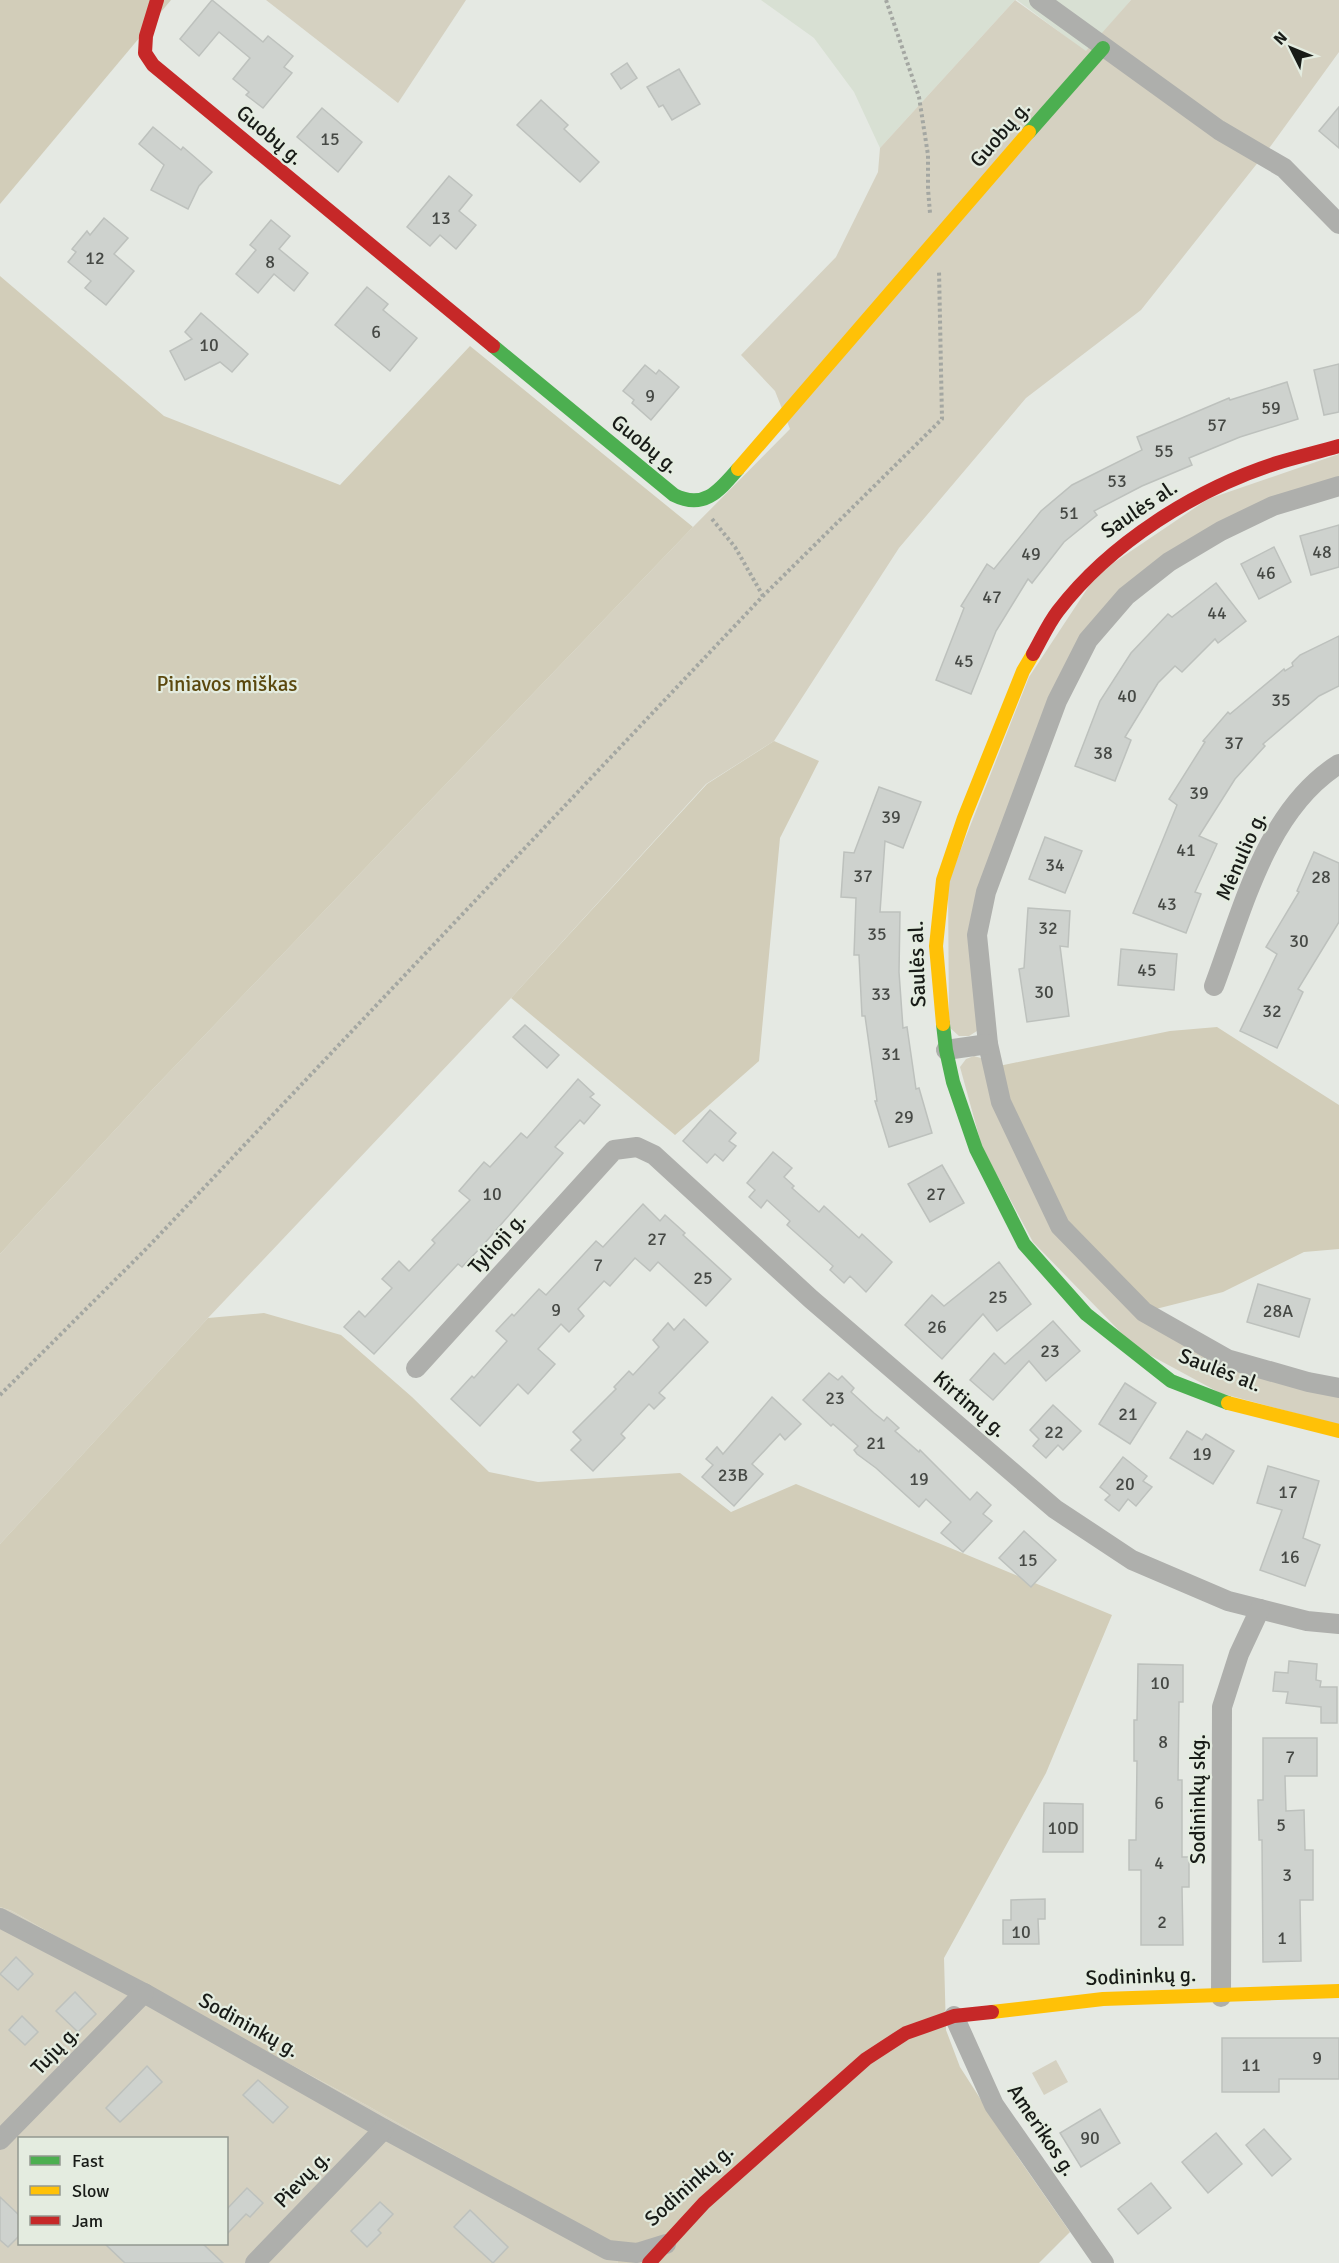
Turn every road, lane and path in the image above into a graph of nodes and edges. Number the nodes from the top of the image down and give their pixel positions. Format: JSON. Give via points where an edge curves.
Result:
{"nodes":[{"id":1,"x":157,"y":0,"type":"edge"},
{"id":2,"x":886,"y":0,"type":"edge"},
{"id":3,"x":1039,"y":0,"type":"edge"},
{"id":4,"x":1103,"y":48,"type":"junction"},
{"id":5,"x":1339,"y":224,"type":"edge"},
{"id":6,"x":938,"y":236,"type":"junction"},
{"id":7,"x":1339,"y":446,"type":"edge"},
{"id":8,"x":1339,"y":486,"type":"edge"},
{"id":9,"x":699,"y":502,"type":"junction"},
{"id":10,"x":763,"y":596,"type":"junction"},
{"id":11,"x":1339,"y":764,"type":"edge"},
{"id":12,"x":1214,"y":986,"type":"dead end"},
{"id":13,"x":988,"y":1044,"type":"junction"},
{"id":14,"x":946,"y":1050,"type":"junction"},
{"id":15,"x":614,"y":1150,"type":"joint"},
{"id":16,"x":416,"y":1368,"type":"dead end"},
{"id":17,"x":1339,"y":1388,"type":"edge"},
{"id":18,"x":0,"y":1395,"type":"edge"},
{"id":19,"x":1339,"y":1431,"type":"edge"},
{"id":20,"x":1260,"y":1609,"type":"junction"},
{"id":21,"x":1339,"y":1624,"type":"edge"},
{"id":22,"x":0,"y":1918,"type":"edge"},
{"id":23,"x":1339,"y":1991,"type":"edge"},
{"id":24,"x":144,"y":1993,"type":"junction"},
{"id":25,"x":1221,"y":1996,"type":"junction"},
{"id":26,"x":954,"y":2016,"type":"junction"},
{"id":27,"x":384,"y":2129,"type":"junction"},
{"id":28,"x":0,"y":2140,"type":"edge"},
{"id":29,"x":666,"y":2244,"type":"junction"},
{"id":30,"x":255,"y":2263,"type":"edge"},
{"id":31,"x":649,"y":2263,"type":"edge"},
{"id":32,"x":1104,"y":2263,"type":"edge"}],
"edges":[{"from":1,"to":9,"type":"street","name":"Guobų g.","via":[[146,36],[145,53],[153,65],[674,495]]},
{"from":2,"to":6,"type":"path","via":[[920,97],[928,155],[928,208]]},
{"from":3,"to":4,"type":"street"},
{"from":4,"to":5,"type":"street","via":[[1219,130],[1284,168]]},
{"from":4,"to":6,"type":"street","name":"Guobų g."},
{"from":6,"to":9,"type":"street","name":"Guobų g.","via":[[723,487]]},
{"from":6,"to":10,"type":"path","via":[[942,419]]},
{"from":7,"to":14,"type":"street","name":"Saulės al.","via":[[1275,464],[1208,492],[1154,522],[1098,568],[1058,611],[1023,671],[942,880],[936,946]]},
{"from":8,"to":13,"type":"street","name":"Saulės al.","via":[[1273,506],[1170,562],[1126,596],[1088,640],[1058,701],[986,892],[976,935]]},
{"from":9,"to":10,"type":"path","via":[[735,547]]},
{"from":10,"to":18,"type":"path","via":[[156,1238]]},
{"from":11,"to":12,"type":"street","name":"Mėnulio g.","via":[[1301,796],[1272,837]]},
{"from":13,"to":14,"type":"street"},
{"from":13,"to":17,"type":"street","name":"Saulės al.","via":[[1001,1102],[1060,1226],[1144,1312],[1227,1359]]},
{"from":14,"to":19,"type":"street","name":"Saulės al.","via":[[976,1149],[1024,1244],[1086,1314],[1171,1381],[1233,1405]]},
{"from":15,"to":16,"type":"street","name":"Tylioji g."},
{"from":15,"to":20,"type":"street","name":"Kirtimų g.","via":[[637,1147],[654,1155],[811,1299],[1055,1509],[1132,1560],[1228,1601]]},
{"from":20,"to":21,"type":"street","name":"Kirtimų g.","via":[[1307,1621]]},
{"from":20,"to":25,"type":"street","name":"Sodininkų skg.","via":[[1239,1654],[1222,1707]]},
{"from":22,"to":24,"type":"street","name":"Sodininkų g."},
{"from":23,"to":25,"type":"street","name":"Sodininkų g."},
{"from":24,"to":27,"type":"street","name":"Sodininkų g."},
{"from":24,"to":28,"type":"street","name":"Tujų g."},
{"from":25,"to":26,"type":"street","name":"Sodininkų g.","via":[[1103,1999]]},
{"from":26,"to":29,"type":"street","name":"Sodininkų g.","via":[[906,2033],[866,2059],[704,2203]]},
{"from":26,"to":32,"type":"street","name":"Amerikos g.","via":[[994,2105]]},
{"from":27,"to":29,"type":"street","name":"Sodininkų g.","via":[[608,2250],[637,2253]]},
{"from":27,"to":30,"type":"street","name":"Pievų g."},
{"from":29,"to":31,"type":"street"}]}
